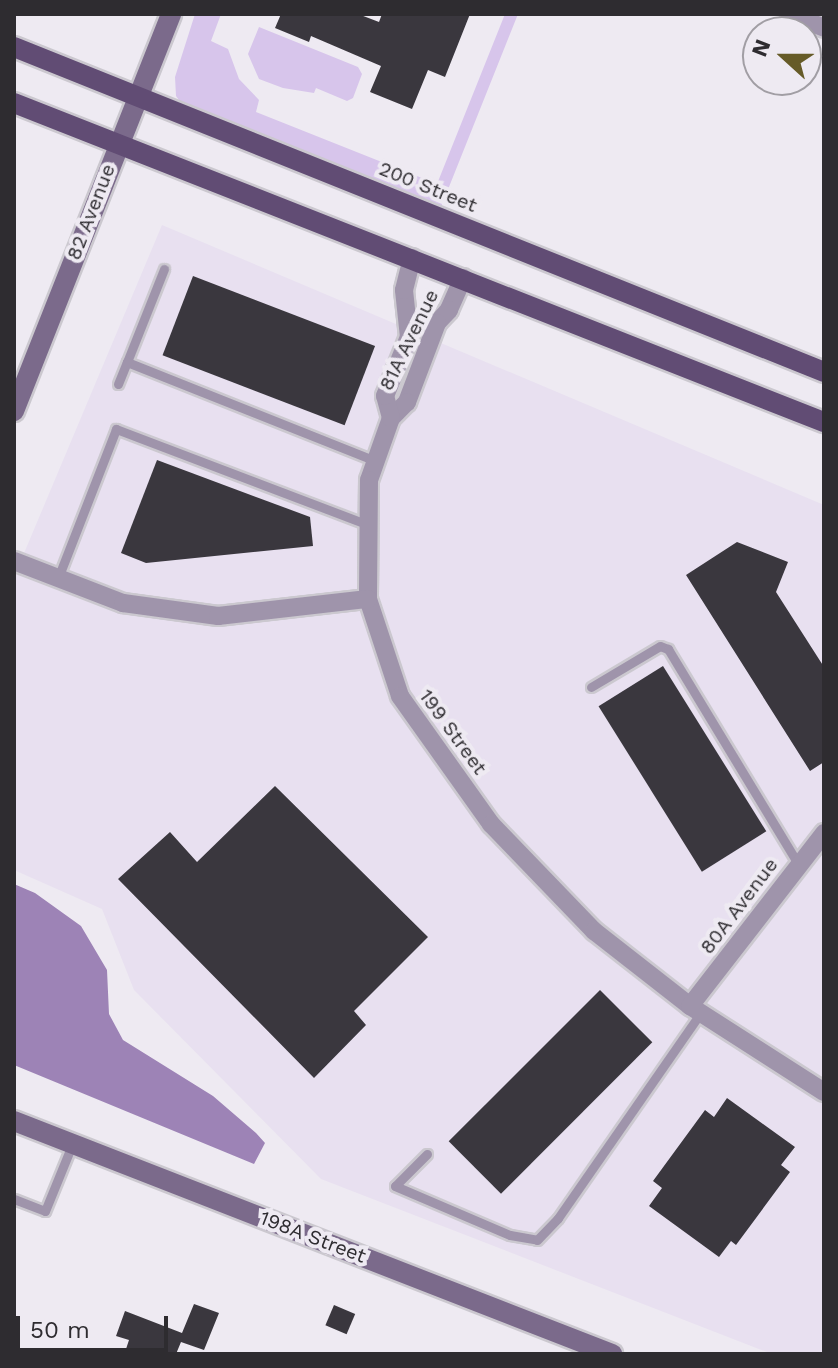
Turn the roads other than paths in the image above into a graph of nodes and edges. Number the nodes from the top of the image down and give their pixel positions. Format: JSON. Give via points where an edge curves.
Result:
{"nodes":[{"id":1,"x":171,"y":14,"type":"edge"},
{"id":2,"x":790,"y":14,"type":"edge"},
{"id":3,"x":824,"y":28,"type":"edge"},
{"id":4,"x":14,"y":47,"type":"edge"},
{"id":5,"x":137,"y":96,"type":"junction"},
{"id":6,"x":14,"y":103,"type":"edge"},
{"id":7,"x":117,"y":144,"type":"junction"},
{"id":8,"x":412,"y":258,"type":"junction"},
{"id":9,"x":164,"y":269,"type":"dead end"},
{"id":10,"x":463,"y":278,"type":"junction"},
{"id":11,"x":127,"y":362,"type":"junction"},
{"id":12,"x":824,"y":372,"type":"edge"},
{"id":13,"x":118,"y":384,"type":"dead end"},
{"id":14,"x":14,"y":411,"type":"edge"},
{"id":15,"x":391,"y":418,"type":"junction"},
{"id":16,"x":824,"y":422,"type":"edge"},
{"id":17,"x":376,"y":461,"type":"junction"},
{"id":18,"x":369,"y":525,"type":"junction"},
{"id":19,"x":14,"y":561,"type":"edge"},
{"id":20,"x":58,"y":578,"type":"junction"},
{"id":21,"x":368,"y":599,"type":"junction"},
{"id":22,"x":591,"y":687,"type":"dead end"},
{"id":23,"x":824,"y":833,"type":"edge"},
{"id":24,"x":798,"y":864,"type":"junction"},
{"id":25,"x":696,"y":1009,"type":"junction"},
{"id":26,"x":824,"y":1092,"type":"edge"},
{"id":27,"x":14,"y":1121,"type":"edge"},
{"id":28,"x":73,"y":1144,"type":"junction"},
{"id":29,"x":427,"y":1154,"type":"dead end"},
{"id":30,"x":14,"y":1199,"type":"edge"},
{"id":31,"x":612,"y":1354,"type":"edge"}],
"edges":[{"from":1,"to":5,"type":"street","name":"82 Avenue"},
{"from":2,"to":3,"type":"street"},
{"from":4,"to":5,"type":"main road","name":"200 Street"},
{"from":5,"to":7,"type":"street","name":"82 Avenue"},
{"from":5,"to":12,"type":"main road","name":"200 Street"},
{"from":6,"to":7,"type":"main road"},
{"from":7,"to":8,"type":"main road"},
{"from":7,"to":14,"type":"street","name":"82 Avenue"},
{"from":8,"to":10,"type":"main road"},
{"from":8,"to":15,"type":"street","name":"81A Avenue","via":[[404,290],[409,337],[385,396]]},
{"from":9,"to":11,"type":"lane"},
{"from":10,"to":15,"type":"street","name":"81A Avenue","via":[[437,323],[407,402]]},
{"from":10,"to":16,"type":"main road"},
{"from":11,"to":13,"type":"lane"},
{"from":11,"to":17,"type":"lane"},
{"from":15,"to":17,"type":"street","name":"81A Avenue"},
{"from":17,"to":18,"type":"street","name":"81A Avenue","via":[[369,480]]},
{"from":18,"to":20,"type":"lane","via":[[116,429]]},
{"from":18,"to":21,"type":"street","name":"81A Avenue"},
{"from":19,"to":20,"type":"street"},
{"from":20,"to":21,"type":"street","via":[[123,603],[218,616]]},
{"from":21,"to":25,"type":"street","name":"199 Street","via":[[400,696],[491,824],[594,931]]},
{"from":22,"to":24,"type":"lane","via":[[660,646],[668,649]]},
{"from":23,"to":24,"type":"street","name":"80A Avenue"},
{"from":24,"to":25,"type":"street","name":"80A Avenue"},
{"from":25,"to":26,"type":"street","name":"199 Street"},
{"from":25,"to":29,"type":"lane","via":[[558,1218],[537,1240],[510,1235],[395,1186]]},
{"from":27,"to":28,"type":"street","name":"198A Street"},
{"from":28,"to":30,"type":"lane","via":[[45,1211]]},
{"from":28,"to":31,"type":"street","name":"198A Street"}]}
